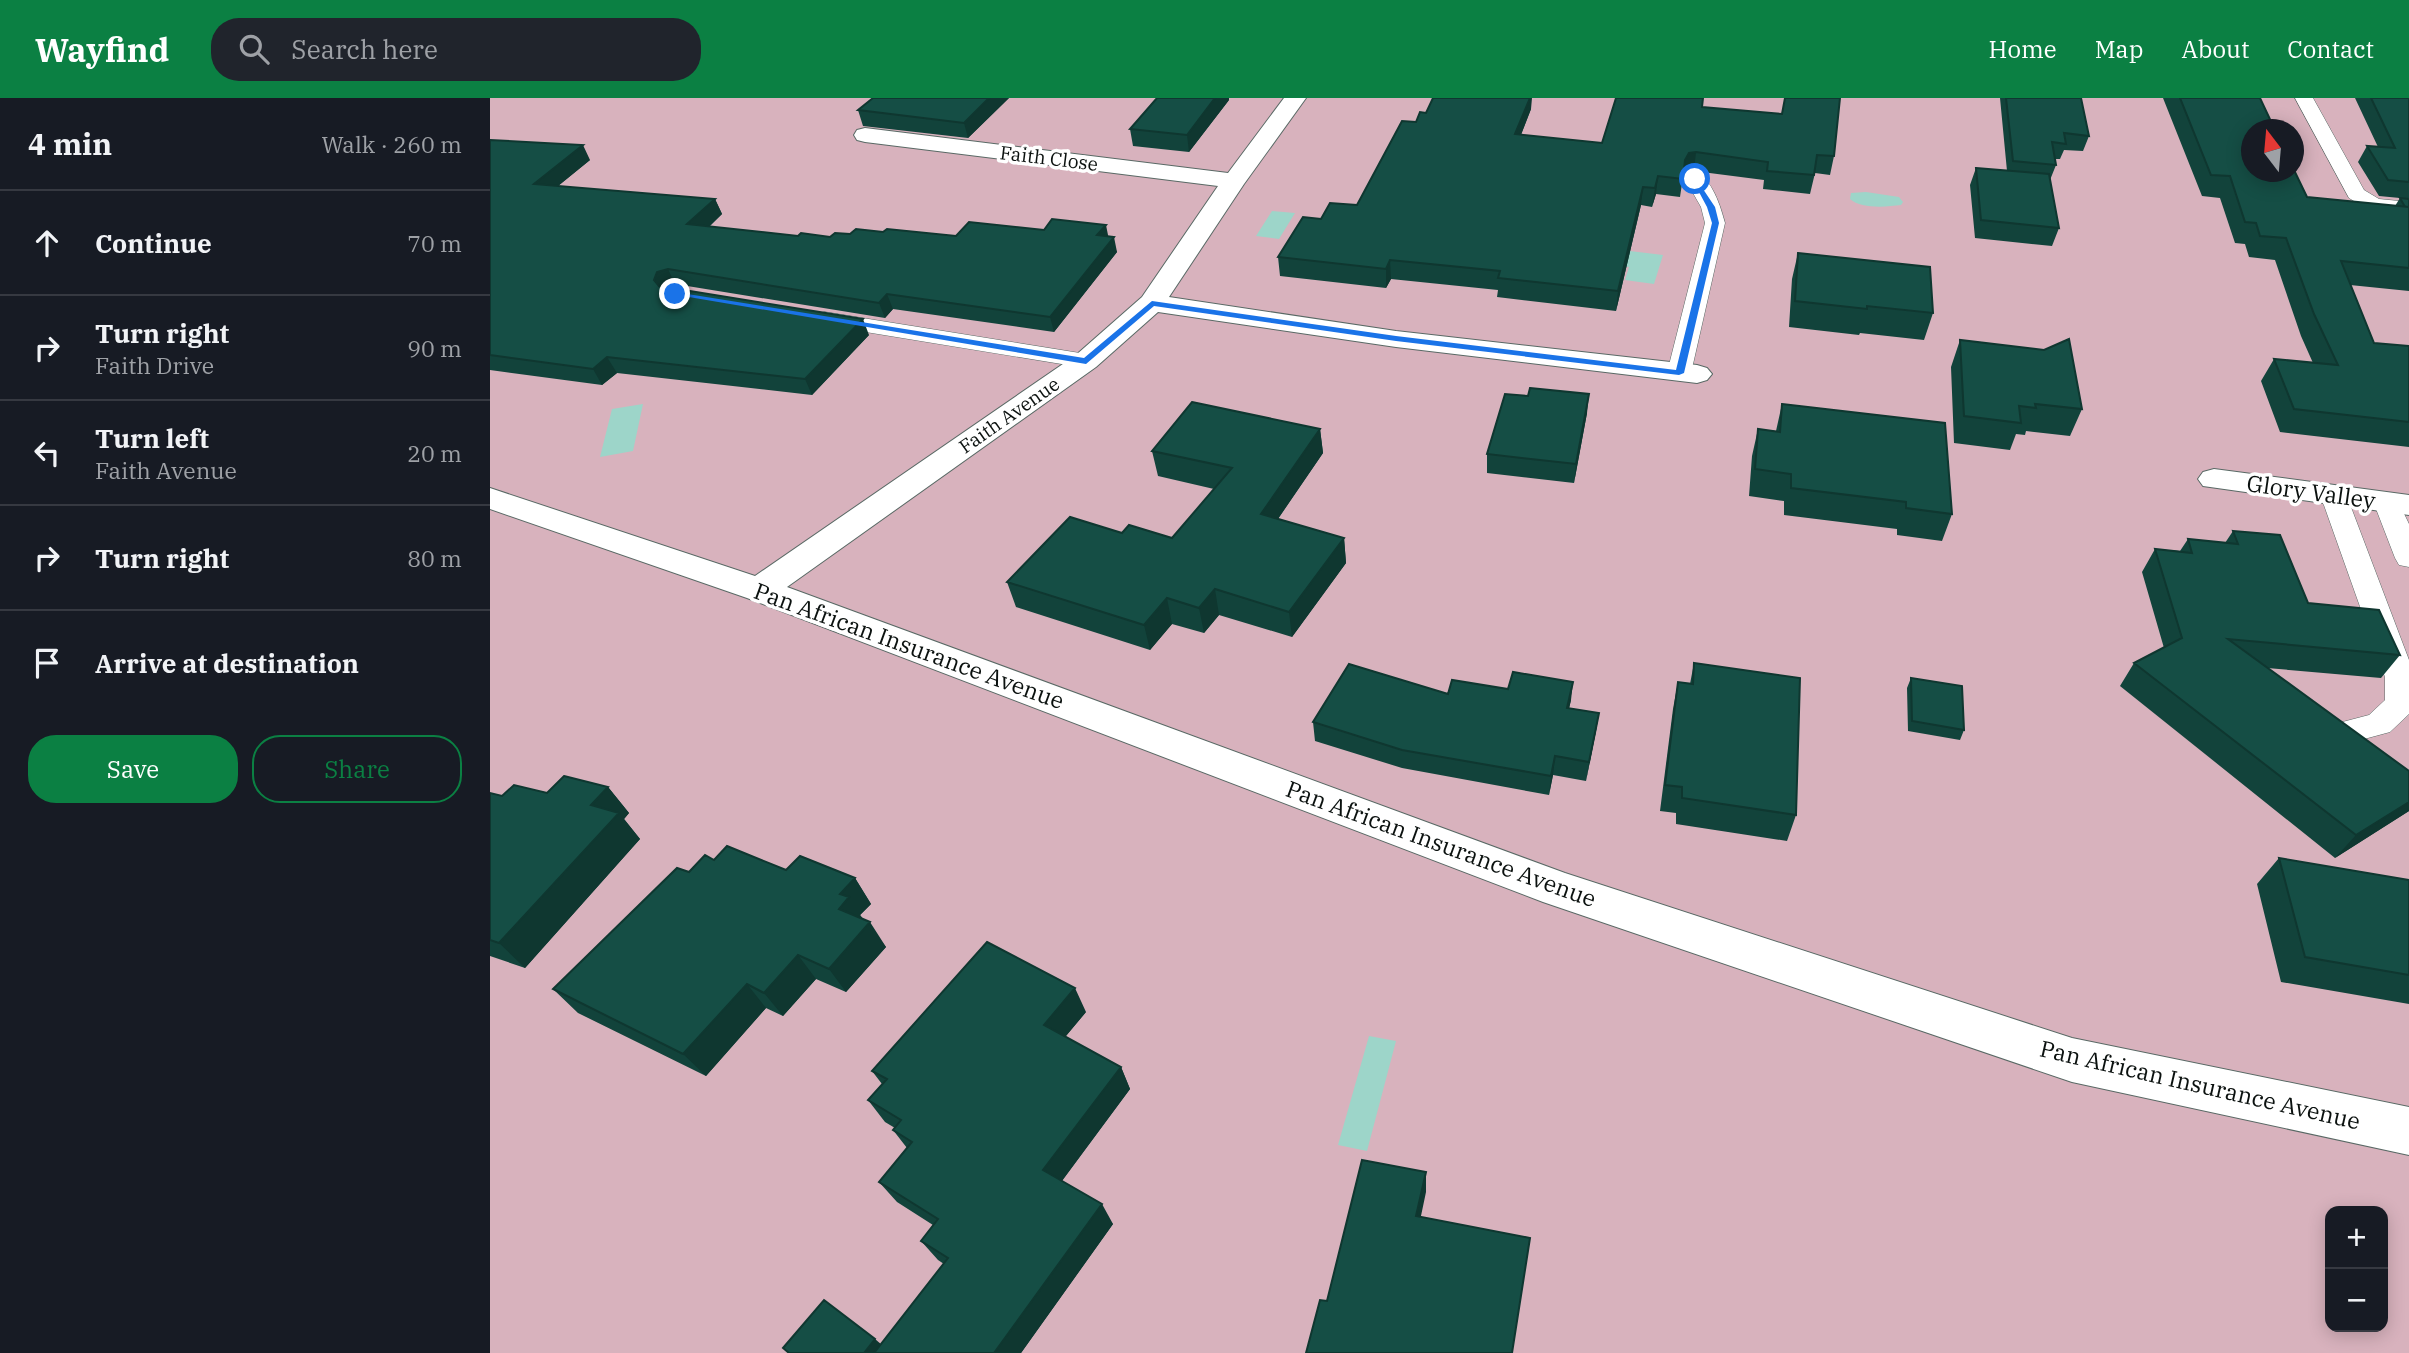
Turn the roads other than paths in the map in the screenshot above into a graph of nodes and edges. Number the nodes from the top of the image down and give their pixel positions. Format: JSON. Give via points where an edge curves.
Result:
{"nodes":[{"id":1,"x":1295,"y":98,"type":"edge"},
{"id":2,"x":2304,"y":98,"type":"edge"},
{"id":3,"x":865,"y":135,"type":"edge"},
{"id":4,"x":1695,"y":179,"type":"edge"},
{"id":5,"x":1234,"y":181,"type":"junction"},
{"id":6,"x":2409,"y":208,"type":"edge"},
{"id":7,"x":1152,"y":303,"type":"junction"},
{"id":8,"x":798,"y":314,"type":"edge"},
{"id":9,"x":1086,"y":361,"type":"junction"},
{"id":10,"x":1688,"y":373,"type":"joint"},
{"id":11,"x":2214,"y":478,"type":"dead end"},
{"id":12,"x":2333,"y":494,"type":"junction"},
{"id":13,"x":490,"y":498,"type":"edge"},
{"id":14,"x":2397,"y":503,"type":"edge"},
{"id":15,"x":2409,"y":558,"type":"edge"},
{"id":16,"x":759,"y":590,"type":"junction"},
{"id":17,"x":2342,"y":733,"type":"edge"},
{"id":18,"x":2409,"y":1131,"type":"edge"}],
"edges":[{"from":1,"to":5,"type":"street","name":"Faith Avenue"},
{"from":2,"to":6,"type":"lane","via":[[2356,194],[2374,205]]},
{"from":3,"to":5,"type":"street","name":"Faith Close"},
{"from":4,"to":10,"type":"lane","via":[[1715,223]]},
{"from":5,"to":7,"type":"street","name":"Faith Avenue"},
{"from":7,"to":9,"type":"street","name":"Faith Avenue"},
{"from":7,"to":10,"type":"street","via":[[1410,341]]},
{"from":8,"to":9,"type":"lane"},
{"from":9,"to":16,"type":"street","name":"Faith Avenue"},
{"from":11,"to":12,"type":"street","name":"Glory Valley"},
{"from":12,"to":14,"type":"street","name":"Glory Valley"},
{"from":12,"to":17,"type":"lane","via":[[2400,677],[2400,704],[2379,724]]},
{"from":13,"to":16,"type":"street","name":"Pan African Insurance Avenue"},
{"from":14,"to":15,"type":"lane"},
{"from":16,"to":18,"type":"street","name":"Pan African Insurance Avenue","via":[[1558,889],[2072,1060]]}]}
